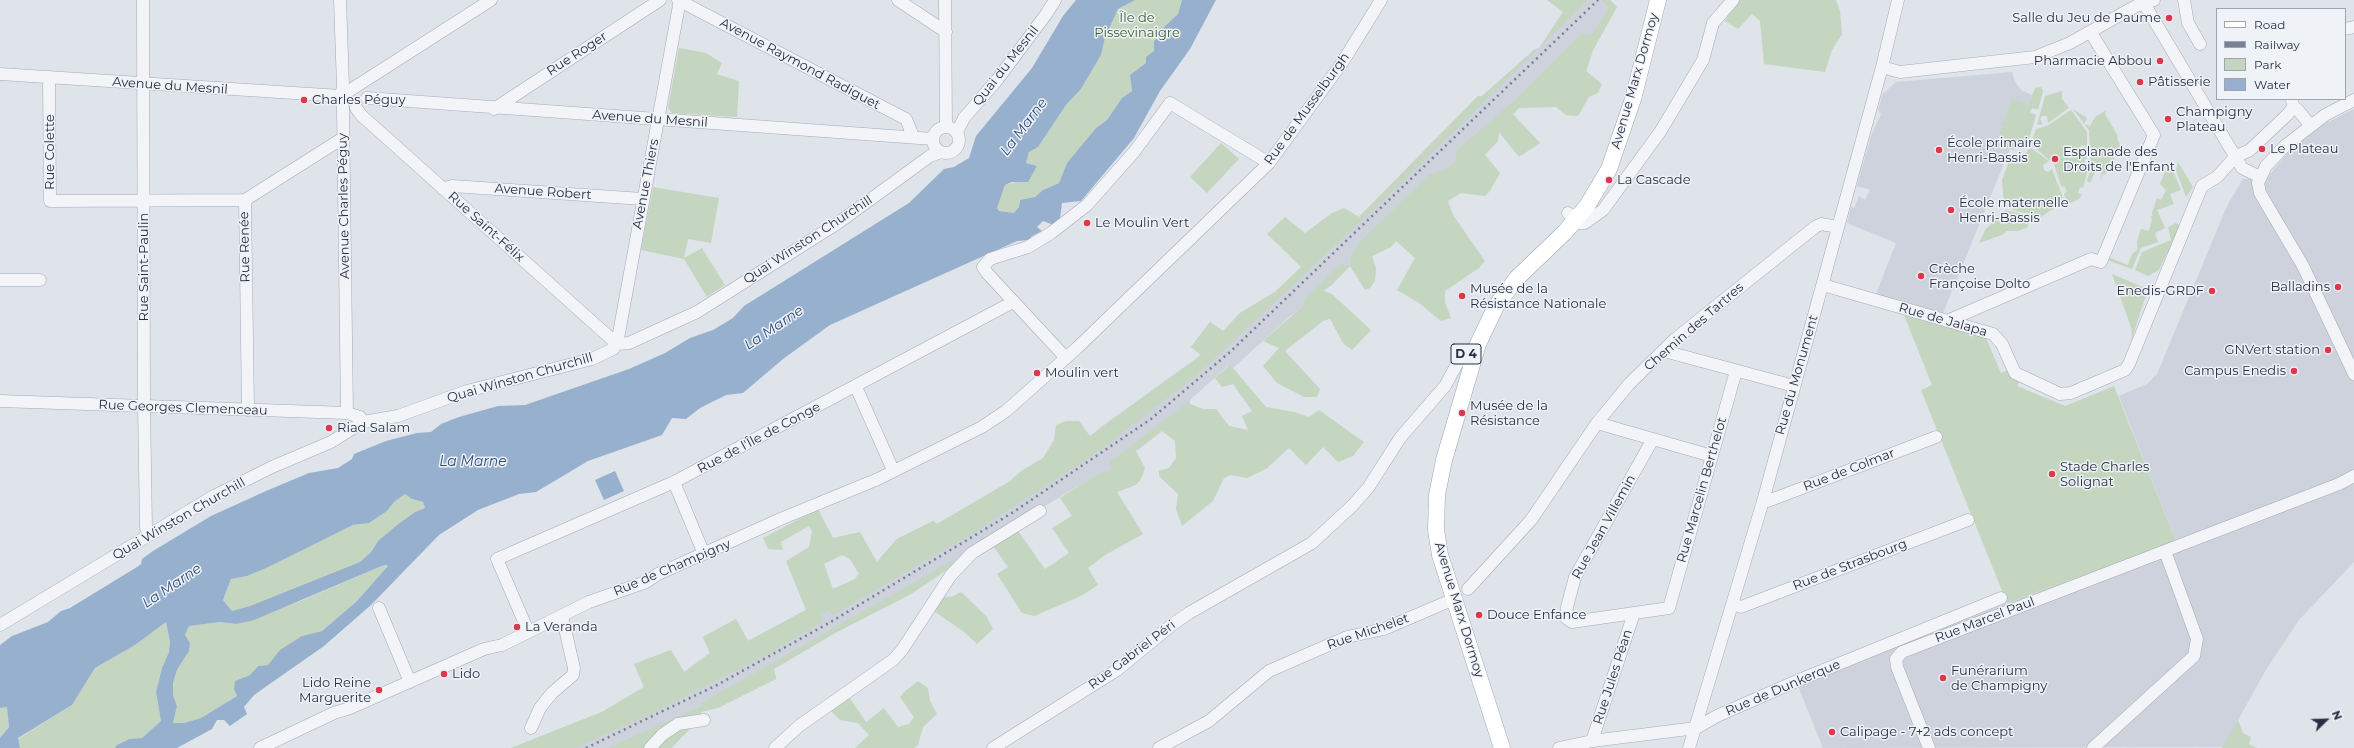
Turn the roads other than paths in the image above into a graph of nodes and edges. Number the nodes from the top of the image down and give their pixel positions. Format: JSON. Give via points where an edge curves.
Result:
{"nodes":[{"id":1,"x":143,"y":0,"type":"edge"},
{"id":2,"x":340,"y":0,"type":"edge"},
{"id":3,"x":491,"y":0,"type":"edge"},
{"id":4,"x":660,"y":0,"type":"edge"},
{"id":5,"x":679,"y":0,"type":"edge"},
{"id":6,"x":898,"y":0,"type":"edge"},
{"id":7,"x":945,"y":0,"type":"edge"},
{"id":8,"x":1381,"y":0,"type":"edge"},
{"id":9,"x":1651,"y":0,"type":"edge"},
{"id":10,"x":1658,"y":0,"type":"edge"},
{"id":11,"x":1733,"y":0,"type":"edge"},
{"id":12,"x":1898,"y":0,"type":"edge"},
{"id":13,"x":2184,"y":0,"type":"edge"},
{"id":14,"x":1052,"y":1,"type":"edge"},
{"id":15,"x":2146,"y":1,"type":"edge"},
{"id":16,"x":946,"y":32,"type":"junction"},
{"id":17,"x":2091,"y":33,"type":"junction"},
{"id":18,"x":2200,"y":44,"type":"dead end"},
{"id":19,"x":1882,"y":67,"type":"junction"},
{"id":20,"x":0,"y":74,"type":"edge"},
{"id":21,"x":49,"y":77,"type":"junction"},
{"id":22,"x":144,"y":84,"type":"junction"},
{"id":23,"x":362,"y":85,"type":"junction"},
{"id":24,"x":341,"y":96,"type":"junction"},
{"id":25,"x":366,"y":98,"type":"junction"},
{"id":26,"x":2354,"y":100,"type":"edge"},
{"id":27,"x":2292,"y":103,"type":"edge"},
{"id":28,"x":356,"y":108,"type":"junction"},
{"id":29,"x":343,"y":109,"type":"junction"},
{"id":30,"x":494,"y":109,"type":"junction"},
{"id":31,"x":658,"y":120,"type":"junction"},
{"id":32,"x":2310,"y":125,"type":"junction"},
{"id":33,"x":952,"y":129,"type":"junction"},
{"id":34,"x":914,"y":136,"type":"junction"},
{"id":35,"x":343,"y":138,"type":"junction"},
{"id":36,"x":933,"y":139,"type":"junction"},
{"id":37,"x":941,"y":152,"type":"junction"},
{"id":38,"x":2235,"y":157,"type":"junction"},
{"id":39,"x":1269,"y":163,"type":"junction"},
{"id":40,"x":2260,"y":177,"type":"junction"},
{"id":41,"x":443,"y":189,"type":"junction"},
{"id":42,"x":643,"y":199,"type":"junction"},
{"id":43,"x":245,"y":200,"type":"junction"},
{"id":44,"x":144,"y":201,"type":"junction"},
{"id":45,"x":1572,"y":217,"type":"junction"},
{"id":46,"x":1838,"y":227,"type":"junction"},
{"id":47,"x":0,"y":280,"type":"edge"},
{"id":48,"x":40,"y":280,"type":"dead end"},
{"id":49,"x":1823,"y":285,"type":"junction"},
{"id":50,"x":1013,"y":302,"type":"junction"},
{"id":51,"x":1947,"y":321,"type":"junction"},
{"id":52,"x":617,"y":344,"type":"junction"},
{"id":53,"x":1664,"y":351,"type":"junction"},
{"id":54,"x":1066,"y":358,"type":"junction"},
{"id":55,"x":1469,"y":359,"type":"junction"},
{"id":56,"x":1736,"y":371,"type":"junction"},
{"id":57,"x":2354,"y":374,"type":"edge"},
{"id":58,"x":1794,"y":386,"type":"junction"},
{"id":59,"x":856,"y":387,"type":"junction"},
{"id":60,"x":0,"y":401,"type":"edge"},
{"id":61,"x":144,"y":406,"type":"junction"},
{"id":62,"x":248,"y":410,"type":"junction"},
{"id":63,"x":347,"y":414,"type":"junction"},
{"id":64,"x":363,"y":422,"type":"junction"},
{"id":65,"x":1597,"y":423,"type":"junction"},
{"id":66,"x":1936,"y":438,"type":"dead end"},
{"id":67,"x":1653,"y":439,"type":"junction"},
{"id":68,"x":1709,"y":455,"type":"junction"},
{"id":69,"x":892,"y":470,"type":"junction"},
{"id":70,"x":2354,"y":476,"type":"edge"},
{"id":71,"x":674,"y":482,"type":"junction"},
{"id":72,"x":1763,"y":501,"type":"junction"},
{"id":73,"x":1040,"y":511,"type":"dead end"},
{"id":74,"x":1968,"y":520,"type":"dead end"},
{"id":75,"x":149,"y":534,"type":"junction"},
{"id":76,"x":2165,"y":551,"type":"junction"},
{"id":77,"x":704,"y":554,"type":"junction"},
{"id":78,"x":1468,"y":589,"type":"dead end"},
{"id":79,"x":2001,"y":598,"type":"dead end"},
{"id":80,"x":1449,"y":601,"type":"junction"},
{"id":81,"x":1733,"y":604,"type":"junction"},
{"id":82,"x":379,"y":608,"type":"dead end"},
{"id":83,"x":1634,"y":613,"type":"junction"},
{"id":84,"x":562,"y":616,"type":"junction"},
{"id":85,"x":0,"y":625,"type":"edge"},
{"id":86,"x":528,"y":631,"type":"junction"},
{"id":87,"x":410,"y":682,"type":"junction"},
{"id":88,"x":704,"y":720,"type":"dead end"},
{"id":89,"x":531,"y":728,"type":"dead end"},
{"id":90,"x":1696,"y":728,"type":"junction"},
{"id":91,"x":1592,"y":741,"type":"junction"},
{"id":92,"x":260,"y":748,"type":"edge"},
{"id":93,"x":650,"y":748,"type":"edge"},
{"id":94,"x":775,"y":748,"type":"edge"},
{"id":95,"x":993,"y":748,"type":"edge"},
{"id":96,"x":1159,"y":748,"type":"edge"},
{"id":97,"x":1492,"y":748,"type":"edge"},
{"id":98,"x":1502,"y":748,"type":"edge"},
{"id":99,"x":1559,"y":748,"type":"edge"},
{"id":100,"x":1689,"y":748,"type":"edge"},
{"id":101,"x":1929,"y":748,"type":"edge"},
{"id":102,"x":2093,"y":748,"type":"edge"}],
"edges":[{"from":1,"to":22,"type":"street","name":"Rue Saint-Paulin"},
{"from":2,"to":24,"type":"street","name":"Avenue Charles Péguy","via":[[343,86]]},
{"from":3,"to":23,"type":"street"},
{"from":4,"to":30,"type":"street","name":"Rue Roger"},
{"from":5,"to":31,"type":"street","name":"Avenue Thiers"},
{"from":5,"to":34,"type":"street","name":"Avenue Raymond Radiguet","via":[[906,119]]},
{"from":6,"to":16,"type":"street"},
{"from":7,"to":16,"type":"street"},
{"from":8,"to":39,"type":"street","name":"Rue de Musselburgh","via":[[1342,63]]},
{"from":9,"to":45,"type":"main road","name":"Avenue Marx Dormoy","number":"D 4","via":[[1608,154]]},
{"from":10,"to":45,"type":"main road","name":"Avenue Marx Dormoy","number":"D 4","via":[[1633,99],[1614,157],[1603,181]]},
{"from":11,"to":45,"type":"street","via":[[1713,23],[1703,60],[1648,150],[1603,210],[1585,222],[1579,223]]},
{"from":12,"to":19,"type":"street","name":"Rue du Monument"},
{"from":13,"to":18,"type":"street","via":[[2188,23]]},
{"from":14,"to":33,"type":"street","name":"Quai du Mesnil","via":[[1047,14],[997,80]]},
{"from":15,"to":17,"type":"street"},
{"from":15,"to":38,"type":"street"},
{"from":16,"to":33,"type":"street"},
{"from":17,"to":19,"type":"street","via":[[2052,52],[2016,60],[1900,72]]},
{"from":17,"to":51,"type":"street","via":[[2154,135],[2102,262],[2091,260]]},
{"from":19,"to":46,"type":"street","name":"Rue du Monument"},
{"from":20,"to":21,"type":"street","name":"Avenue du Mesnil"},
{"from":21,"to":22,"type":"street","name":"Avenue du Mesnil"},
{"from":21,"to":44,"type":"street","name":"Rue Colette","via":[[50,201]]},
{"from":22,"to":24,"type":"street","name":"Avenue du Mesnil"},
{"from":22,"to":44,"type":"street","name":"Rue Saint-Paulin"},
{"from":23,"to":24,"type":"street"},
{"from":23,"to":25,"type":"street","via":[[366,90]]},
{"from":24,"to":29,"type":"street","name":"Avenue Charles Péguy"},
{"from":25,"to":28,"type":"street"},
{"from":25,"to":30,"type":"street","name":"Avenue du Mesnil"},
{"from":26,"to":32,"type":"street"},
{"from":27,"to":32,"type":"street"},
{"from":27,"to":38,"type":"street","via":[[2250,150]]},
{"from":28,"to":29,"type":"street"},
{"from":28,"to":41,"type":"street","name":"Rue Saint-Félix"},
{"from":29,"to":35,"type":"street","name":"Avenue Charles Péguy"},
{"from":30,"to":31,"type":"street","name":"Avenue du Mesnil"},
{"from":31,"to":34,"type":"street","name":"Avenue du Mesnil"},
{"from":31,"to":42,"type":"street","name":"Avenue Thiers"},
{"from":32,"to":40,"type":"street","via":[[2272,159]]},
{"from":33,"to":36,"type":"street","via":[[939,129]]},
{"from":33,"to":37,"type":"street","via":[[959,140],[957,147],[950,152]]},
{"from":34,"to":36,"type":"street","name":"Avenue du Mesnil"},
{"from":35,"to":43,"type":"street","name":"Rue Renée"},
{"from":35,"to":63,"type":"street","name":"Avenue Charles Péguy"},
{"from":36,"to":37,"type":"street","via":[[935,147]]},
{"from":37,"to":52,"type":"street","name":"Quai Winston Churchill","via":[[930,156],[838,223],[697,312],[629,343]]},
{"from":38,"to":40,"type":"street","via":[[2242,168]]},
{"from":38,"to":51,"type":"street","name":"Rue de Jalapa","via":[[2218,177],[2202,186],[2125,370],[2071,393],[2060,394],[2015,373],[2002,344],[1993,334]]},
{"from":39,"to":50,"type":"street","via":[[1170,103],[1134,152],[1091,201],[1051,233],[1028,247],[990,260],[983,267]]},
{"from":39,"to":54,"type":"street","name":"Rue de Musselburgh"},
{"from":40,"to":57,"type":"street","via":[[2260,193],[2303,266]]},
{"from":41,"to":42,"type":"street","name":"Avenue Robert","via":[[452,186]]},
{"from":41,"to":52,"type":"street","name":"Rue Saint-Félix"},
{"from":42,"to":52,"type":"street","name":"Avenue Thiers"},
{"from":43,"to":44,"type":"street","name":"Rue Colette"},
{"from":43,"to":62,"type":"street","name":"Rue Renée"},
{"from":44,"to":61,"type":"street","name":"Rue Saint-Paulin"},
{"from":45,"to":55,"type":"main road","name":"Avenue Marx Dormoy","number":"D 4","via":[[1513,270],[1492,298],[1475,329]]},
{"from":46,"to":49,"type":"street","name":"Rue du Monument"},
{"from":46,"to":53,"type":"street","name":"Chemin des Tartres","via":[[1821,224],[1815,227]]},
{"from":47,"to":48,"type":"street"},
{"from":49,"to":51,"type":"street","name":"Rue de Jalapa"},
{"from":49,"to":58,"type":"street","name":"Rue du Monument"},
{"from":50,"to":54,"type":"street"},
{"from":50,"to":59,"type":"street","name":"Rue de l'Île de Conge"},
{"from":52,"to":64,"type":"street","name":"Quai Winston Churchill","via":[[606,353],[592,359],[468,391],[398,416]]},
{"from":53,"to":56,"type":"street"},
{"from":53,"to":65,"type":"street","name":"Chemin des Tartres","via":[[1629,384]]},
{"from":54,"to":69,"type":"street","name":"Rue de Champigny","via":[[1006,411],[982,427],[949,445]]},
{"from":55,"to":80,"type":"main road","name":"Avenue Marx Dormoy","number":"D 4","via":[[1436,461],[1430,495],[1429,529],[1432,557]]},
{"from":55,"to":95,"type":"street","name":"Rue Gabriel Péri","via":[[1458,362],[1445,386],[1400,438],[1380,471],[1352,506],[1301,551],[1173,624],[1117,670]]},
{"from":56,"to":58,"type":"street"},
{"from":56,"to":68,"type":"street","name":"Rue Marcelin Berthelot"},
{"from":58,"to":72,"type":"street","name":"Rue du Monument"},
{"from":59,"to":69,"type":"street"},
{"from":59,"to":71,"type":"street","name":"Rue de l'Île de Conge"},
{"from":60,"to":61,"type":"street","name":"Rue Georges Clemenceau"},
{"from":61,"to":62,"type":"street","name":"Rue Georges Clemenceau"},
{"from":61,"to":75,"type":"street","name":"Rue Saint-Paulin","via":[[146,528]]},
{"from":62,"to":63,"type":"street","name":"Rue Georges Clemenceau"},
{"from":63,"to":64,"type":"street","name":"Rue Georges Clemenceau","via":[[360,417]]},
{"from":64,"to":75,"type":"street","name":"Quai Winston Churchill","via":[[331,442],[272,467],[214,496]]},
{"from":65,"to":67,"type":"street"},
{"from":65,"to":78,"type":"street","name":"Chemin des Tartres","via":[[1535,515]]},
{"from":66,"to":72,"type":"street","name":"Rue de Colmar"},
{"from":67,"to":68,"type":"street"},
{"from":67,"to":83,"type":"street","name":"Rue Jean Villemin","via":[[1575,577],[1566,618],[1572,622]]},
{"from":68,"to":83,"type":"street","name":"Rue Marcelin Berthelot","via":[[1669,608]]},
{"from":69,"to":77,"type":"street","name":"Rue de Champigny","via":[[878,479]]},
{"from":70,"to":76,"type":"street","name":"Rue Marcel Paul"},
{"from":71,"to":77,"type":"street"},
{"from":71,"to":86,"type":"street","name":"Rue de l'Île de Conge","via":[[497,560]]},
{"from":72,"to":81,"type":"street","name":"Rue du Monument"},
{"from":73,"to":94,"type":"street","via":[[972,554],[951,575],[893,660],[799,726]]},
{"from":74,"to":81,"type":"street","name":"Rue de Strasbourg","via":[[1741,607]]},
{"from":75,"to":85,"type":"street","name":"Quai Winston Churchill"},
{"from":76,"to":101,"type":"street","name":"Rue Marcel Paul","via":[[1902,652],[1896,659],[1897,667]]},
{"from":76,"to":102,"type":"street","via":[[2197,639],[2194,656]]},
{"from":77,"to":84,"type":"street","name":"Rue de Champigny","via":[[646,582],[589,602]]},
{"from":79,"to":90,"type":"street","name":"Rue de Dunkerque","via":[[1799,680]]},
{"from":80,"to":96,"type":"street","name":"Rue Michelet","via":[[1384,628],[1347,637],[1269,672],[1209,721]]},
{"from":80,"to":97,"type":"main road","name":"Avenue Marx Dormoy","number":"D 4"},
{"from":80,"to":98,"type":"main road","name":"Avenue Marx Dormoy","number":"D 4"},
{"from":81,"to":90,"type":"street","name":"Rue du Monument"},
{"from":82,"to":87,"type":"street"},
{"from":83,"to":91,"type":"street","name":"Rue Jules Péan"},
{"from":84,"to":86,"type":"street","name":"Rue de Champigny"},
{"from":84,"to":89,"type":"street","via":[[574,668],[573,675],[540,708]]},
{"from":86,"to":87,"type":"street","name":"Rue de Champigny","via":[[502,645],[484,649]]},
{"from":87,"to":92,"type":"street","name":"Rue de Champigny","via":[[334,713]]},
{"from":88,"to":93,"type":"street","via":[[678,724],[662,735]]},
{"from":90,"to":91,"type":"street","name":"Rue de Dunkerque"},
{"from":90,"to":100,"type":"street","name":"Rue du Monument"},
{"from":91,"to":99,"type":"street","name":"Rue de Dunkerque"}]}
